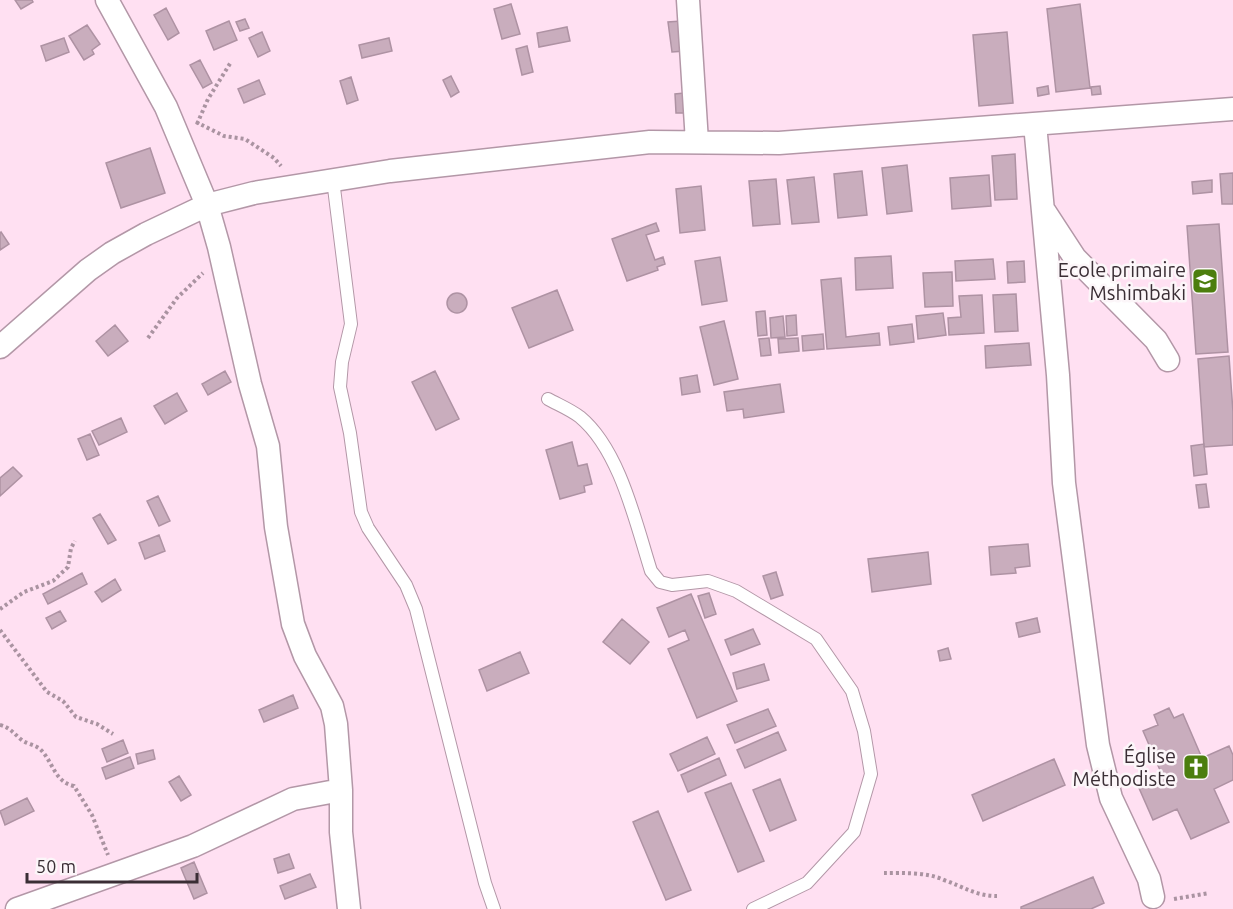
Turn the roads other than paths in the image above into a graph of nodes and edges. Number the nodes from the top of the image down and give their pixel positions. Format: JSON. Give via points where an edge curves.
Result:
{"nodes":[{"id":1,"x":107,"y":0,"type":"edge"},
{"id":2,"x":688,"y":0,"type":"edge"},
{"id":3,"x":1233,"y":109,"type":"edge"},
{"id":4,"x":1035,"y":124,"type":"junction"},
{"id":5,"x":697,"y":142,"type":"junction"},
{"id":6,"x":333,"y":180,"type":"junction"},
{"id":7,"x":207,"y":205,"type":"junction"},
{"id":8,"x":1042,"y":209,"type":"junction"},
{"id":9,"x":0,"y":347,"type":"edge"},
{"id":10,"x":1168,"y":360,"type":"dead end"},
{"id":11,"x":548,"y":399,"type":"dead end"},
{"id":12,"x":341,"y":790,"type":"junction"},
{"id":13,"x":1153,"y":897,"type":"road end"},
{"id":14,"x":17,"y":909,"type":"edge"},
{"id":15,"x":349,"y":909,"type":"edge"},
{"id":16,"x":494,"y":909,"type":"edge"},
{"id":17,"x":753,"y":909,"type":"edge"}],
"edges":[{"from":1,"to":7,"type":"street","via":[[166,107]]},
{"from":2,"to":5,"type":"street"},
{"from":3,"to":4,"type":"street"},
{"from":4,"to":5,"type":"street","via":[[779,143]]},
{"from":4,"to":8,"type":"street"},
{"from":5,"to":6,"type":"street","via":[[650,142]]},
{"from":6,"to":7,"type":"street"},
{"from":6,"to":16,"type":"lane","via":[[351,324],[340,387],[361,512],[406,585],[416,609]]},
{"from":7,"to":9,"type":"street","via":[[146,234],[88,270]]},
{"from":7,"to":12,"type":"street","via":[[268,446],[276,527],[293,624],[332,706]]},
{"from":8,"to":10,"type":"street","via":[[1075,258],[1156,340]]},
{"from":8,"to":13,"type":"street","via":[[1064,483],[1098,746],[1111,798],[1149,879]]},
{"from":11,"to":17,"type":"lane","via":[[580,418],[603,443],[615,464],[651,571],[660,582],[672,585],[708,581],[736,591],[816,639],[852,691],[871,774],[854,832],[807,883]]},
{"from":12,"to":14,"type":"street","via":[[293,799],[193,846]]},
{"from":12,"to":15,"type":"street"}]}
